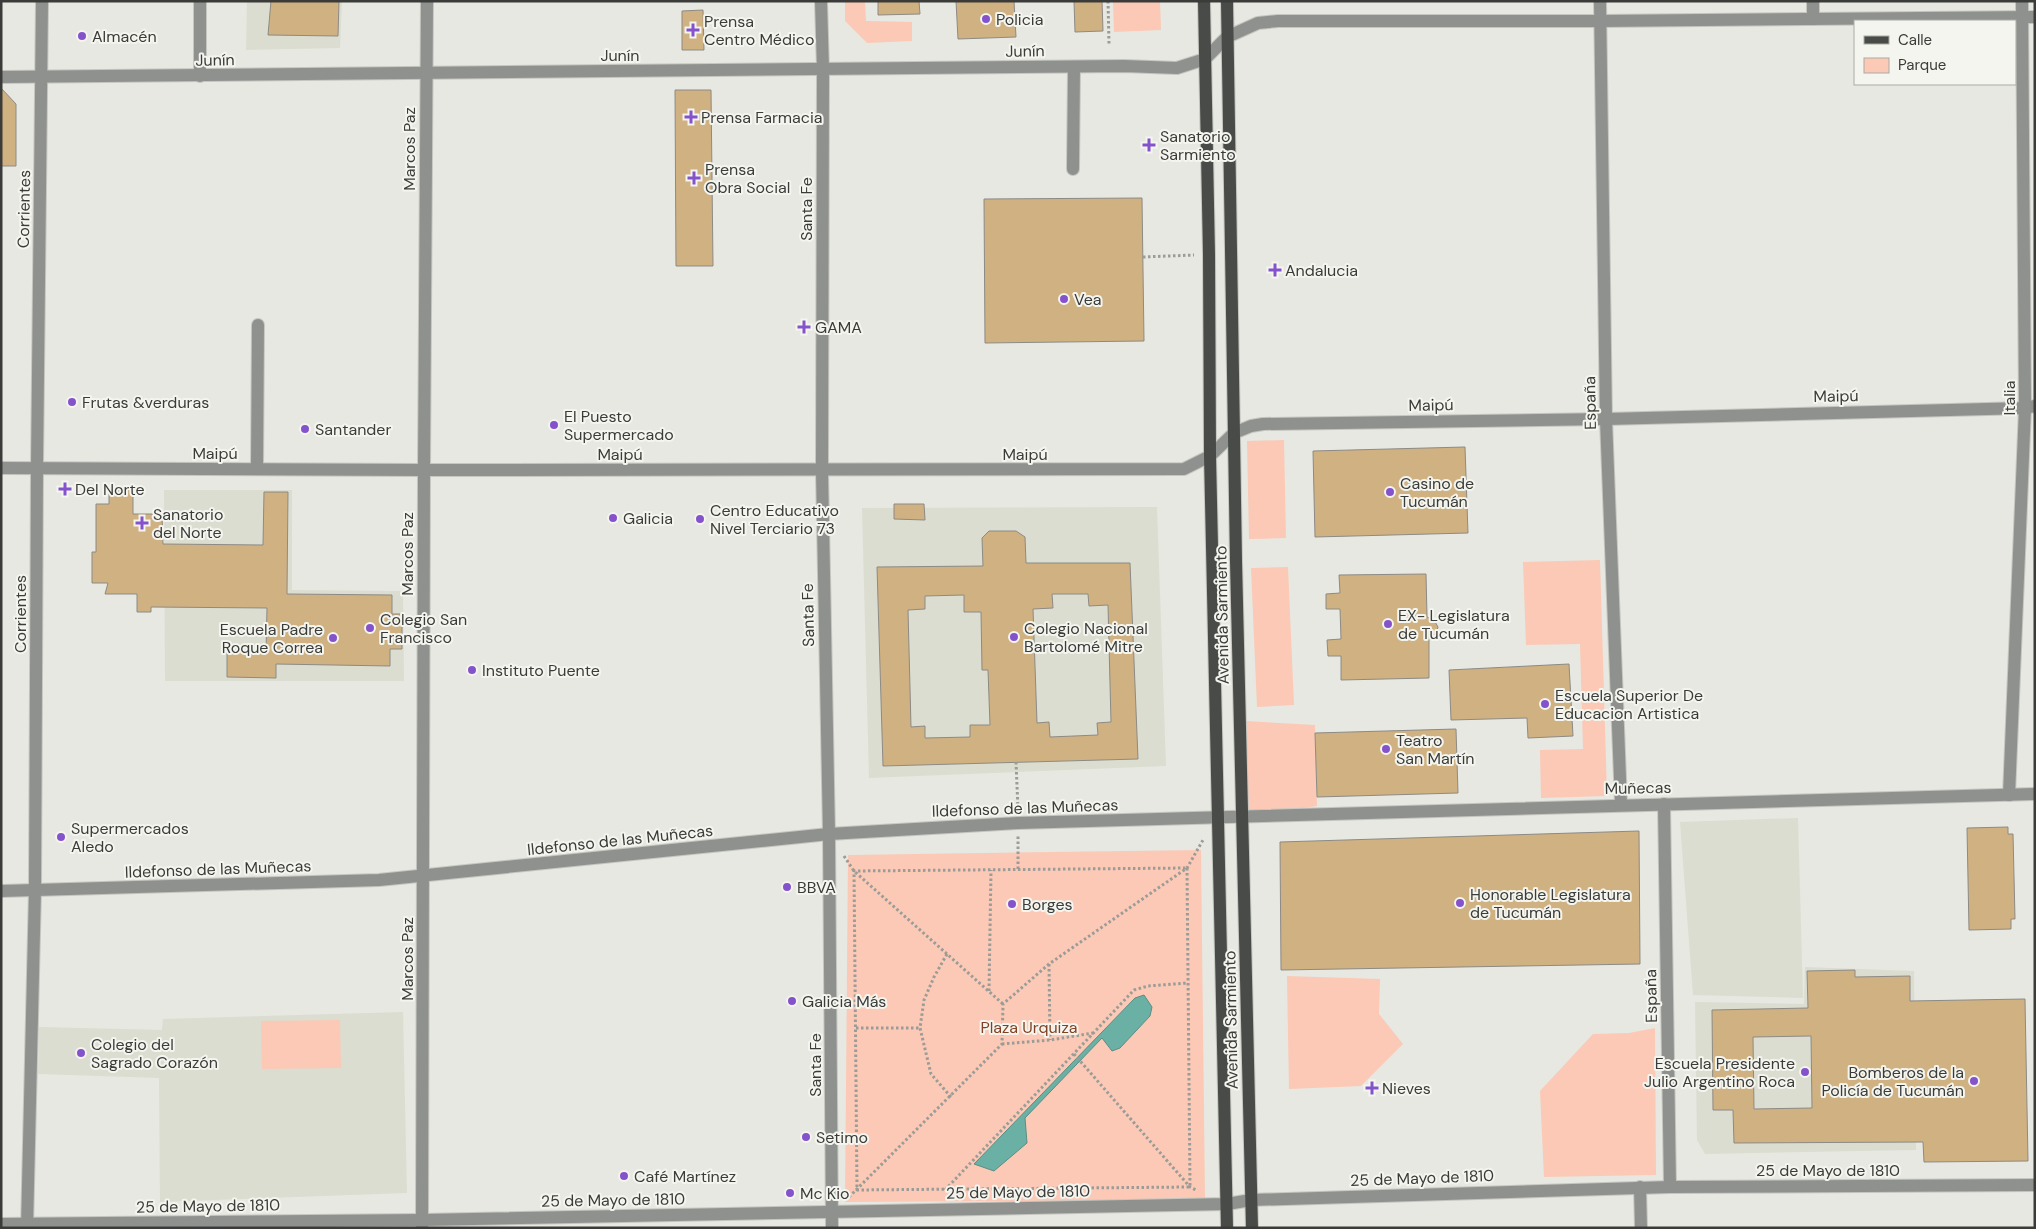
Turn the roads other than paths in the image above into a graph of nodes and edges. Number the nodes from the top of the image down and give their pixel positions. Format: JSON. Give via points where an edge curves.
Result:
{"nodes":[{"id":1,"x":42,"y":1,"type":"edge"},
{"id":2,"x":200,"y":1,"type":"edge"},
{"id":3,"x":427,"y":1,"type":"edge"},
{"id":4,"x":821,"y":1,"type":"edge"},
{"id":5,"x":1204,"y":1,"type":"edge"},
{"id":6,"x":1227,"y":1,"type":"edge"},
{"id":7,"x":1600,"y":1,"type":"edge"},
{"id":8,"x":1813,"y":1,"type":"edge"},
{"id":9,"x":2022,"y":1,"type":"edge"},
{"id":10,"x":2029,"y":17,"type":"edge"},
{"id":11,"x":1813,"y":19,"type":"junction"},
{"id":12,"x":1599,"y":21,"type":"junction"},
{"id":13,"x":1228,"y":37,"type":"junction"},
{"id":14,"x":1205,"y":59,"type":"junction"},
{"id":15,"x":1074,"y":67,"type":"junction"},
{"id":16,"x":823,"y":70,"type":"junction"},
{"id":17,"x":426,"y":73,"type":"junction"},
{"id":18,"x":200,"y":76,"type":"junction"},
{"id":19,"x":1,"y":77,"type":"edge"},
{"id":20,"x":42,"y":78,"type":"junction"},
{"id":21,"x":1073,"y":168,"type":"dead end"},
{"id":22,"x":258,"y":325,"type":"dead end"},
{"id":23,"x":2030,"y":407,"type":"edge"},
{"id":24,"x":1606,"y":419,"type":"junction"},
{"id":25,"x":1234,"y":433,"type":"junction"},
{"id":26,"x":1210,"y":456,"type":"junction"},
{"id":27,"x":1,"y":468,"type":"edge"},
{"id":28,"x":37,"y":468,"type":"junction"},
{"id":29,"x":258,"y":469,"type":"junction"},
{"id":30,"x":424,"y":470,"type":"junction"},
{"id":31,"x":822,"y":471,"type":"junction"},
{"id":32,"x":2009,"y":794,"type":"junction"},
{"id":33,"x":2035,"y":794,"type":"edge"},
{"id":34,"x":1620,"y":804,"type":"junction"},
{"id":35,"x":1664,"y":804,"type":"junction"},
{"id":36,"x":1242,"y":817,"type":"junction"},
{"id":37,"x":1217,"y":818,"type":"junction"},
{"id":38,"x":829,"y":834,"type":"junction"},
{"id":39,"x":423,"y":877,"type":"junction"},
{"id":40,"x":35,"y":890,"type":"junction"},
{"id":41,"x":1,"y":891,"type":"edge"},
{"id":42,"x":2035,"y":1185,"type":"edge"},
{"id":43,"x":1670,"y":1187,"type":"junction"},
{"id":44,"x":1640,"y":1188,"type":"junction"},
{"id":45,"x":1251,"y":1200,"type":"junction"},
{"id":46,"x":1226,"y":1204,"type":"junction"},
{"id":47,"x":832,"y":1213,"type":"junction"},
{"id":48,"x":1,"y":1224,"type":"edge"},
{"id":49,"x":422,"y":1224,"type":"edge"},
{"id":50,"x":27,"y":1225,"type":"edge"},
{"id":51,"x":832,"y":1228,"type":"edge"},
{"id":52,"x":1227,"y":1228,"type":"edge"},
{"id":53,"x":1252,"y":1228,"type":"edge"},
{"id":54,"x":1641,"y":1228,"type":"edge"}],
"edges":[{"from":1,"to":20,"type":"street","name":"Corrientes"},
{"from":2,"to":18,"type":"street"},
{"from":3,"to":17,"type":"street","name":"Marcos Paz"},
{"from":4,"to":16,"type":"street","name":"Santa Fe"},
{"from":5,"to":14,"type":"main road","name":"Avenida Sarmiento"},
{"from":6,"to":13,"type":"main road","name":"Avenida Sarmiento"},
{"from":7,"to":12,"type":"street","name":"España"},
{"from":8,"to":11,"type":"street"},
{"from":9,"to":10,"type":"street","name":"Italia"},
{"from":10,"to":11,"type":"street","name":"Junín"},
{"from":10,"to":23,"type":"street","name":"Italia"},
{"from":11,"to":12,"type":"street","name":"Junín"},
{"from":12,"to":13,"type":"street","name":"Junín","via":[[1278,20],[1258,23]]},
{"from":12,"to":24,"type":"street","name":"España"},
{"from":13,"to":14,"type":"street","name":"Junín"},
{"from":13,"to":25,"type":"main road","name":"Avenida Sarmiento"},
{"from":14,"to":15,"type":"street","name":"Junín","via":[[1177,68]]},
{"from":14,"to":26,"type":"main road","name":"Avenida Sarmiento"},
{"from":15,"to":16,"type":"street","name":"Junín"},
{"from":15,"to":21,"type":"street"},
{"from":16,"to":17,"type":"street","name":"Junín"},
{"from":16,"to":31,"type":"street","name":"Santa Fe"},
{"from":17,"to":18,"type":"street","name":"Junín"},
{"from":17,"to":30,"type":"street","name":"Marcos Paz"},
{"from":18,"to":20,"type":"street","name":"Junín"},
{"from":19,"to":20,"type":"street","name":"Junín"},
{"from":20,"to":28,"type":"street","name":"Corrientes"},
{"from":22,"to":29,"type":"street"},
{"from":23,"to":24,"type":"street","name":"Maipú"},
{"from":23,"to":32,"type":"street","name":"Italia"},
{"from":24,"to":25,"type":"street","name":"Maipú","via":[[1263,424]]},
{"from":24,"to":34,"type":"street","name":"España"},
{"from":25,"to":26,"type":"street","name":"Maipú"},
{"from":25,"to":36,"type":"main road","name":"Avenida Sarmiento"},
{"from":26,"to":31,"type":"street","name":"Maipú","via":[[1184,469]]},
{"from":26,"to":37,"type":"main road","name":"Avenida Sarmiento"},
{"from":27,"to":28,"type":"street","name":"Maipú"},
{"from":28,"to":29,"type":"street","name":"Maipú"},
{"from":28,"to":40,"type":"street","name":"Corrientes"},
{"from":29,"to":30,"type":"street","name":"Maipú"},
{"from":30,"to":31,"type":"street","name":"Maipú"},
{"from":30,"to":39,"type":"street","name":"Marcos Paz"},
{"from":31,"to":38,"type":"street","name":"Santa Fe"},
{"from":32,"to":33,"type":"street","name":"Muñecas"},
{"from":32,"to":35,"type":"street","name":"Muñecas"},
{"from":34,"to":35,"type":"street","name":"Muñecas"},
{"from":34,"to":36,"type":"street","name":"Muñecas"},
{"from":35,"to":43,"type":"street","name":"España"},
{"from":36,"to":37,"type":"street","name":"Ildefonso de las Muñecas"},
{"from":36,"to":45,"type":"main road","name":"Avenida Sarmiento"},
{"from":37,"to":38,"type":"street","name":"Ildefonso de las Muñecas","via":[[1018,823]]},
{"from":37,"to":46,"type":"main road","name":"Avenida Sarmiento"},
{"from":38,"to":39,"type":"street","name":"Ildefonso de las Muñecas"},
{"from":38,"to":47,"type":"street","name":"Santa Fe"},
{"from":39,"to":40,"type":"street","name":"Ildefonso de las Muñecas"},
{"from":39,"to":49,"type":"street","name":"Marcos Paz"},
{"from":40,"to":41,"type":"street","name":"Ildefonso de las Muñecas"},
{"from":40,"to":50,"type":"street","name":"Corrientes"},
{"from":42,"to":43,"type":"street","name":"25 de Mayo de 1810"},
{"from":43,"to":44,"type":"street","name":"25 de Mayo de 1810"},
{"from":44,"to":45,"type":"street","name":"25 de Mayo de 1810"},
{"from":44,"to":54,"type":"street"},
{"from":45,"to":46,"type":"street","name":"25 de Mayo de 1810"},
{"from":45,"to":53,"type":"main road","name":"Avenida Sarmiento"},
{"from":46,"to":47,"type":"street","name":"25 de Mayo de 1810"},
{"from":46,"to":52,"type":"main road","name":"Avenida Sarmiento"},
{"from":47,"to":49,"type":"street","name":"25 de Mayo de 1810"},
{"from":47,"to":51,"type":"street","name":"Santa Fe"},
{"from":48,"to":50,"type":"street","name":"25 de Mayo de 1810"},
{"from":49,"to":50,"type":"street","name":"25 de Mayo de 1810"}]}
